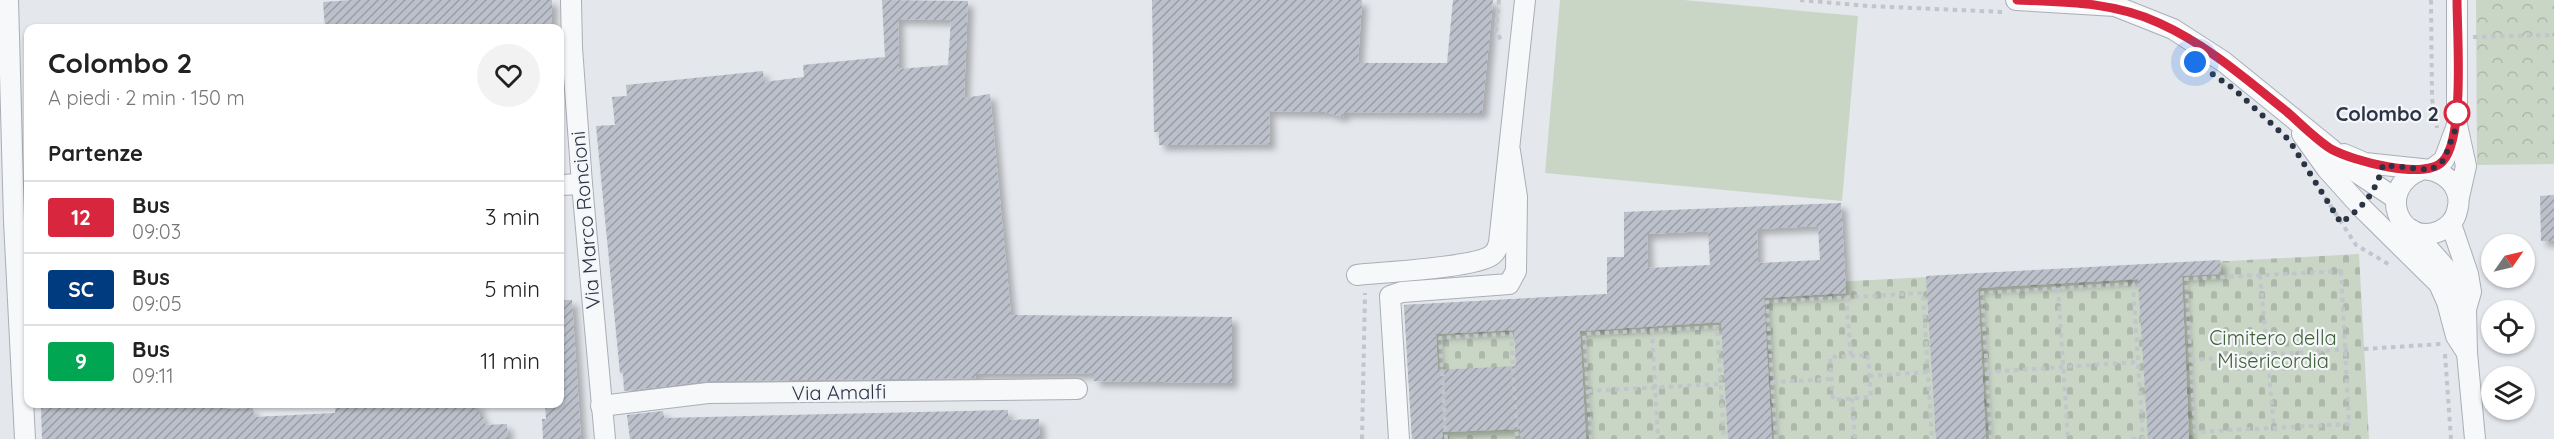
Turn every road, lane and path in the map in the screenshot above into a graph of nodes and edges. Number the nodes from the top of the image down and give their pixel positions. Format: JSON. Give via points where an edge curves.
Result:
{"nodes":[{"id":1,"x":8,"y":0,"type":"edge"},
{"id":2,"x":571,"y":0,"type":"edge"},
{"id":3,"x":1499,"y":0,"type":"edge"},
{"id":4,"x":1525,"y":0,"type":"edge"},
{"id":5,"x":1800,"y":0,"type":"edge"},
{"id":6,"x":2431,"y":0,"type":"edge"},
{"id":7,"x":2457,"y":0,"type":"edge"},
{"id":8,"x":2115,"y":3,"type":"edge"},
{"id":9,"x":2011,"y":6,"type":"edge"},
{"id":10,"x":2554,"y":35,"type":"edge"},
{"id":11,"x":2457,"y":36,"type":"junction"},
{"id":12,"x":1506,"y":49,"type":"dead end"},
{"id":13,"x":2287,"y":112,"type":"junction"},
{"id":14,"x":2457,"y":125,"type":"junction"},
{"id":15,"x":2438,"y":135,"type":"dead end"},
{"id":16,"x":2331,"y":148,"type":"junction"},
{"id":17,"x":1510,"y":151,"type":"junction"},
{"id":18,"x":2426,"y":170,"type":"junction"},
{"id":19,"x":582,"y":184,"type":"junction"},
{"id":20,"x":564,"y":186,"type":"edge"},
{"id":21,"x":2322,"y":193,"type":"dead end"},
{"id":22,"x":2459,"y":196,"type":"junction"},
{"id":23,"x":2395,"y":198,"type":"junction"},
{"id":24,"x":2362,"y":207,"type":"junction"},
{"id":25,"x":14,"y":221,"type":"edge"},
{"id":26,"x":2341,"y":223,"type":"junction"},
{"id":27,"x":2451,"y":224,"type":"junction"},
{"id":28,"x":2412,"y":230,"type":"junction"},
{"id":29,"x":2393,"y":266,"type":"dead end"},
{"id":30,"x":2260,"y":275,"type":"junction"},
{"id":31,"x":1363,"y":281,"type":"joint"},
{"id":32,"x":2058,"y":288,"type":"junction"},
{"id":33,"x":1846,"y":297,"type":"junction"},
{"id":34,"x":2466,"y":309,"type":"junction"},
{"id":35,"x":1652,"y":330,"type":"junction"},
{"id":36,"x":2364,"y":349,"type":"dead end"},
{"id":37,"x":2348,"y":350,"type":"junction"},
{"id":38,"x":2467,"y":353,"type":"junction"},
{"id":39,"x":1851,"y":356,"type":"junction"},
{"id":40,"x":2191,"y":360,"type":"junction"},
{"id":41,"x":2138,"y":362,"type":"junction"},
{"id":42,"x":2063,"y":367,"type":"junction"},
{"id":43,"x":1928,"y":372,"type":"junction"},
{"id":44,"x":1987,"y":372,"type":"junction"},
{"id":45,"x":1869,"y":376,"type":"junction"},
{"id":46,"x":1832,"y":379,"type":"junction"},
{"id":47,"x":1772,"y":382,"type":"junction"},
{"id":48,"x":1720,"y":384,"type":"junction"},
{"id":49,"x":1655,"y":387,"type":"junction"},
{"id":50,"x":1077,"y":389,"type":"dead end"},
{"id":51,"x":1588,"y":391,"type":"junction"},
{"id":52,"x":1852,"y":398,"type":"junction"},
{"id":53,"x":601,"y":406,"type":"junction"},
{"id":54,"x":2274,"y":428,"type":"junction"},
{"id":55,"x":25,"y":439,"type":"edge"},
{"id":56,"x":604,"y":439,"type":"edge"},
{"id":57,"x":1362,"y":439,"type":"edge"},
{"id":58,"x":1399,"y":439,"type":"edge"},
{"id":59,"x":1446,"y":439,"type":"edge"},
{"id":60,"x":1517,"y":439,"type":"edge"},
{"id":61,"x":1591,"y":439,"type":"edge"},
{"id":62,"x":1658,"y":439,"type":"edge"},
{"id":63,"x":1724,"y":439,"type":"edge"},
{"id":64,"x":1776,"y":439,"type":"edge"},
{"id":65,"x":1855,"y":439,"type":"edge"},
{"id":66,"x":1932,"y":439,"type":"edge"},
{"id":67,"x":1991,"y":439,"type":"edge"},
{"id":68,"x":2068,"y":439,"type":"edge"},
{"id":69,"x":2131,"y":439,"type":"edge"},
{"id":70,"x":2451,"y":439,"type":"edge"},
{"id":71,"x":2475,"y":439,"type":"edge"}],
"edges":[{"from":1,"to":25,"type":"street"},
{"from":2,"to":19,"type":"street","name":"Via Marco Roncioni"},
{"from":3,"to":12,"type":"path","via":[[1496,31]]},
{"from":4,"to":17,"type":"street"},
{"from":5,"to":9,"type":"path","via":[[1868,6]]},
{"from":6,"to":15,"type":"path","via":[[2432,99]]},
{"from":7,"to":11,"type":"street"},
{"from":8,"to":9,"type":"street"},
{"from":8,"to":13,"type":"street","via":[[2188,38]]},
{"from":10,"to":11,"type":"path"},
{"from":11,"to":14,"type":"street"},
{"from":13,"to":16,"type":"street"},
{"from":13,"to":24,"type":"street","via":[[2327,169]]},
{"from":14,"to":18,"type":"street","via":[[2444,160]]},
{"from":14,"to":22,"type":"street","via":[[2466,166]]},
{"from":16,"to":18,"type":"street","via":[[2365,163]]},
{"from":16,"to":23,"type":"street","via":[[2353,170]]},
{"from":17,"to":31,"type":"street","via":[[1499,243],[1492,255],[1479,262]]},
{"from":17,"to":58,"type":"street","via":[[1517,197],[1514,279],[1509,284],[1390,296]]},
{"from":18,"to":22,"type":"street","via":[[2449,179]]},
{"from":18,"to":23,"type":"street","via":[[2403,180]]},
{"from":19,"to":20,"type":"street"},
{"from":19,"to":53,"type":"street","name":"Via Marco Roncioni"},
{"from":21,"to":26,"type":"path"},
{"from":22,"to":27,"type":"street"},
{"from":23,"to":28,"type":"street","via":[[2399,216]]},
{"from":24,"to":26,"type":"path"},
{"from":24,"to":38,"type":"street","via":[[2439,284],[2456,336]]},
{"from":25,"to":55,"type":"street"},
{"from":26,"to":29,"type":"path","via":[[2356,245]]},
{"from":27,"to":28,"type":"street","via":[[2432,234]]},
{"from":27,"to":34,"type":"street","via":[[2468,274],[2471,292]]},
{"from":28,"to":34,"type":"street","via":[[2450,273]]},
{"from":30,"to":37,"type":"path","via":[[2341,271]]},
{"from":30,"to":40,"type":"path","via":[[2187,279]]},
{"from":30,"to":54,"type":"path"},
{"from":31,"to":57,"type":"path"},
{"from":32,"to":41,"type":"path","via":[[2133,284]]},
{"from":32,"to":42,"type":"path"},
{"from":32,"to":44,"type":"path","via":[[1982,293]]},
{"from":33,"to":39,"type":"path"},
{"from":33,"to":43,"type":"path","via":[[1923,293]]},
{"from":33,"to":47,"type":"path","via":[[1767,302]]},
{"from":34,"to":38,"type":"street"},
{"from":35,"to":48,"type":"path","via":[[1717,327]]},
{"from":35,"to":49,"type":"path"},
{"from":35,"to":51,"type":"path","via":[[1584,334]]},
{"from":36,"to":70,"type":"path","via":[[2445,344]]},
{"from":37,"to":40,"type":"path"},
{"from":37,"to":54,"type":"path","via":[[2349,424]]},
{"from":38,"to":71,"type":"street"},
{"from":39,"to":45,"type":"path","via":[[1868,355]]},
{"from":39,"to":46,"type":"path","via":[[1830,357]]},
{"from":40,"to":54,"type":"path","via":[[2195,432]]},
{"from":41,"to":42,"type":"path"},
{"from":41,"to":69,"type":"path","via":[[2143,438]]},
{"from":42,"to":44,"type":"path"},
{"from":42,"to":68,"type":"path"},
{"from":43,"to":45,"type":"path"},
{"from":43,"to":66,"type":"path"},
{"from":44,"to":67,"type":"path"},
{"from":45,"to":52,"type":"path","via":[[1870,397]]},
{"from":46,"to":47,"type":"path"},
{"from":46,"to":52,"type":"path","via":[[1833,400]]},
{"from":47,"to":64,"type":"path"},
{"from":48,"to":49,"type":"path"},
{"from":48,"to":63,"type":"path"},
{"from":49,"to":51,"type":"path"},
{"from":49,"to":62,"type":"path"},
{"from":50,"to":53,"type":"street","name":"Via Amalfi","via":[[708,393]]},
{"from":51,"to":61,"type":"path"},
{"from":52,"to":65,"type":"path"},
{"from":53,"to":56,"type":"street","name":"Via Marco Roncioni"},
{"from":59,"to":60,"type":"path","via":[[1440,338],[1511,334]]}]}
